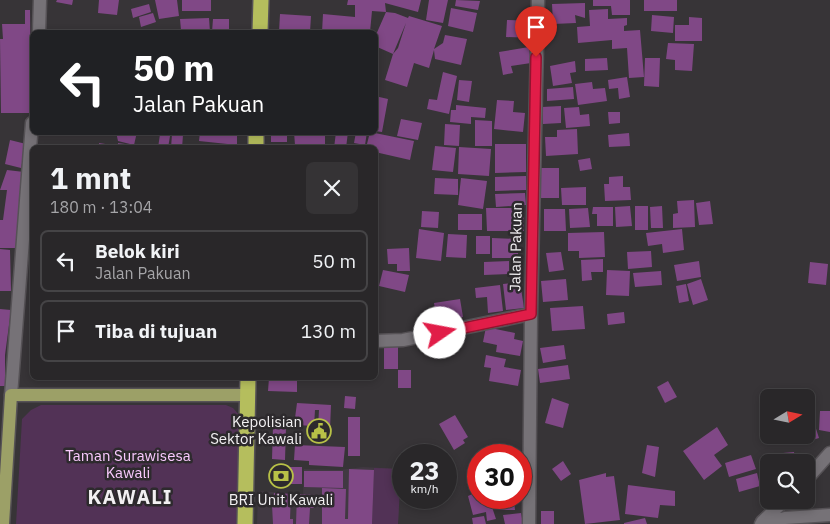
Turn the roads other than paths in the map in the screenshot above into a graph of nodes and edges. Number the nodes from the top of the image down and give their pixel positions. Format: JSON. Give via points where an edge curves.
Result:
{"nodes":[{"id":1,"x":40,"y":0,"type":"edge"},
{"id":2,"x":261,"y":0,"type":"edge"},
{"id":3,"x":538,"y":0,"type":"edge"},
{"id":4,"x":39,"y":30,"type":"edge"},
{"id":5,"x":260,"y":30,"type":"edge"},
{"id":6,"x":30,"y":150,"type":"edge"},
{"id":7,"x":531,"y":314,"type":"junction"},
{"id":8,"x":378,"y":341,"type":"edge"},
{"id":9,"x":248,"y":380,"type":"edge"},
{"id":10,"x":12,"y":395,"type":"junction"},
{"id":11,"x":247,"y":395,"type":"junction"},
{"id":12,"x":830,"y":453,"type":"edge"},
{"id":13,"x":815,"y":470,"type":"edge"},
{"id":14,"x":777,"y":509,"type":"edge"},
{"id":15,"x":830,"y":515,"type":"edge"},
{"id":16,"x":3,"y":524,"type":"edge"},
{"id":17,"x":245,"y":524,"type":"edge"},
{"id":18,"x":530,"y":524,"type":"edge"},
{"id":19,"x":761,"y":524,"type":"edge"}],
"edges":[{"from":1,"to":4,"type":"street"},
{"from":2,"to":5,"type":"highway"},
{"from":3,"to":7,"type":"street","name":"Jalan Pakuan"},
{"from":6,"to":10,"type":"street"},
{"from":7,"to":8,"type":"street","via":[[403,340]]},
{"from":7,"to":18,"type":"street","name":"Jalan Pakuan"},
{"from":9,"to":11,"type":"highway"},
{"from":10,"to":11,"type":"main road"},
{"from":10,"to":16,"type":"main road"},
{"from":11,"to":17,"type":"highway"},
{"from":12,"to":13,"type":"street"},
{"from":14,"to":19,"type":"street"},
{"from":15,"to":19,"type":"street","via":[[785,518]]}]}
